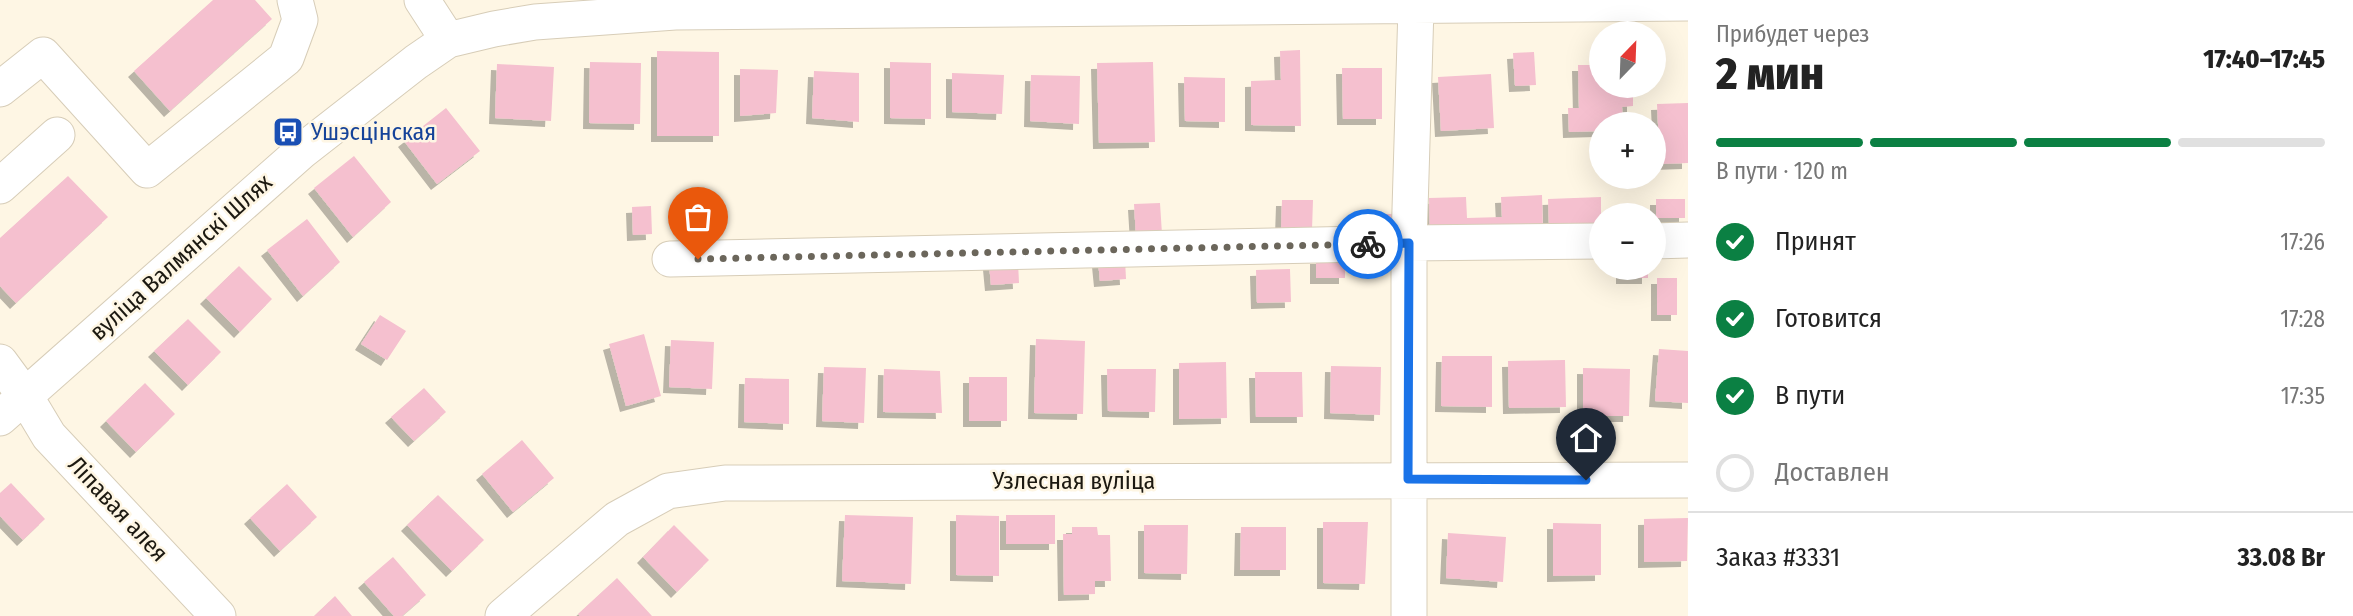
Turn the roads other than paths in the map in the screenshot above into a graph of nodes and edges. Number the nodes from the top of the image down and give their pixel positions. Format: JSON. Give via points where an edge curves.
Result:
{"nodes":[{"id":1,"x":295,"y":0,"type":"edge"},
{"id":2,"x":422,"y":0,"type":"edge"},
{"id":3,"x":1600,"y":2,"type":"edge"},
{"id":4,"x":1688,"y":3,"type":"edge"},
{"id":5,"x":1036,"y":5,"type":"edge"},
{"id":6,"x":675,"y":6,"type":"edge"},
{"id":7,"x":1416,"y":7,"type":"junction"},
{"id":8,"x":448,"y":40,"type":"junction"},
{"id":9,"x":0,"y":89,"type":"edge"},
{"id":10,"x":57,"y":135,"type":"dead end"},
{"id":11,"x":0,"y":186,"type":"edge"},
{"id":12,"x":1688,"y":240,"type":"edge"},
{"id":13,"x":1589,"y":241,"type":"edge"},
{"id":14,"x":1666,"y":241,"type":"edge"},
{"id":15,"x":1409,"y":243,"type":"junction"},
{"id":16,"x":670,"y":259,"type":"dead end"},
{"id":17,"x":0,"y":362,"type":"edge"},
{"id":18,"x":13,"y":407,"type":"edge"},
{"id":19,"x":1408,"y":479,"type":"junction"},
{"id":20,"x":1688,"y":480,"type":"edge"},
{"id":21,"x":218,"y":616,"type":"edge"},
{"id":22,"x":503,"y":616,"type":"edge"},
{"id":23,"x":1409,"y":616,"type":"edge"}],
"edges":[{"from":1,"to":9,"type":"street","via":[[300,20],[286,58],[147,170],[43,55]]},
{"from":2,"to":8,"type":"street"},
{"from":3,"to":4,"type":"street","name":"вуліца Валмянскі Шлях"},
{"from":3,"to":7,"type":"street","name":"вуліца Валмянскі Шлях"},
{"from":5,"to":6,"type":"street","name":"вуліца Валмянскі Шлях"},
{"from":5,"to":7,"type":"street","name":"вуліца Валмянскі Шлях"},
{"from":6,"to":8,"type":"street","name":"вуліца Валмянскі Шлях","via":[[535,22]]},
{"from":7,"to":15,"type":"street"},
{"from":8,"to":18,"type":"street","name":"вуліца Валмянскі Шлях","via":[[302,151]]},
{"from":10,"to":11,"type":"street"},
{"from":12,"to":14,"type":"street"},
{"from":13,"to":15,"type":"street"},
{"from":15,"to":16,"type":"street"},
{"from":15,"to":19,"type":"street"},
{"from":17,"to":18,"type":"street","name":"Ліпавая алея"},
{"from":18,"to":21,"type":"street","name":"Ліпавая алея","via":[[49,436]]},
{"from":19,"to":20,"type":"street","name":"Узлесная вуліца"},
{"from":19,"to":22,"type":"street","name":"Узлесная вуліца","via":[[725,483],[668,491],[618,519]]},
{"from":19,"to":23,"type":"street"}]}
